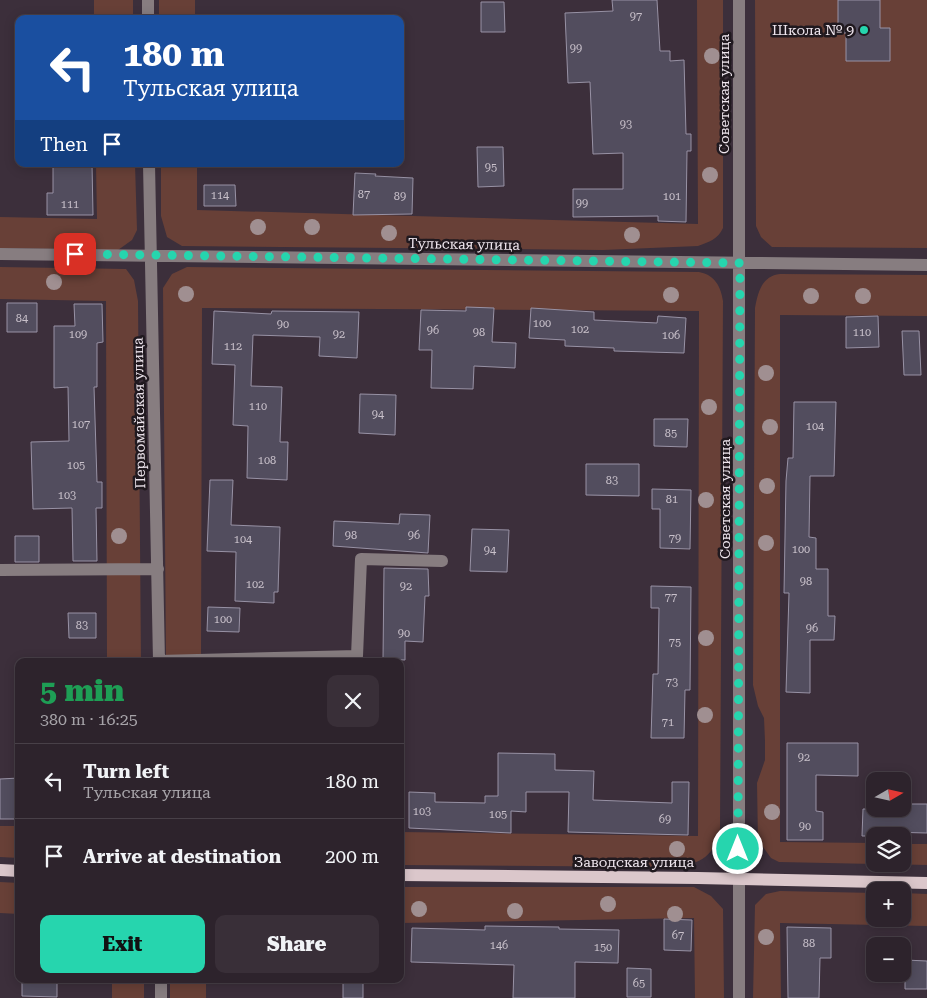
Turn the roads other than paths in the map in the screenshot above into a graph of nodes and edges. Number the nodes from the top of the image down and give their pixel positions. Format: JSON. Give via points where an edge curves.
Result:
{"nodes":[{"id":1,"x":148,"y":0,"type":"edge"},
{"id":2,"x":739,"y":0,"type":"edge"},
{"id":3,"x":148,"y":15,"type":"edge"},
{"id":4,"x":149,"y":167,"type":"edge"},
{"id":5,"x":0,"y":254,"type":"edge"},
{"id":6,"x":150,"y":254,"type":"junction"},
{"id":7,"x":740,"y":263,"type":"junction"},
{"id":8,"x":927,"y":265,"type":"edge"},
{"id":9,"x":442,"y":561,"type":"dead end"},
{"id":10,"x":158,"y":569,"type":"junction"},
{"id":11,"x":0,"y":570,"type":"edge"},
{"id":12,"x":159,"y":658,"type":"edge"},
{"id":13,"x":278,"y":658,"type":"edge"},
{"id":14,"x":0,"y":870,"type":"edge"},
{"id":15,"x":15,"y":871,"type":"edge"},
{"id":16,"x":404,"y":876,"type":"edge"},
{"id":17,"x":739,"y":880,"type":"junction"},
{"id":18,"x":927,"y":883,"type":"edge"},
{"id":19,"x":161,"y":983,"type":"edge"},
{"id":20,"x":162,"y":998,"type":"edge"},
{"id":21,"x":739,"y":998,"type":"edge"}],
"edges":[{"from":1,"to":3,"type":"street"},
{"from":2,"to":7,"type":"street","name":"Советская улица"},
{"from":4,"to":6,"type":"street","name":"Первомайская улица"},
{"from":5,"to":6,"type":"street","name":"Тульская улица"},
{"from":6,"to":7,"type":"street","name":"Тульская улица"},
{"from":6,"to":10,"type":"street","name":"Первомайская улица"},
{"from":7,"to":8,"type":"street","name":"Тульская улица"},
{"from":7,"to":17,"type":"street","name":"Советская улица"},
{"from":9,"to":13,"type":"street","via":[[362,559],[357,656]]},
{"from":10,"to":11,"type":"street"},
{"from":10,"to":12,"type":"street","name":"Первомайская улица"},
{"from":14,"to":15,"type":"main road"},
{"from":16,"to":17,"type":"main road","name":"Заводская улица"},
{"from":17,"to":18,"type":"main road","name":"Заводская улица"},
{"from":17,"to":21,"type":"street","name":"Советская улица"},
{"from":19,"to":20,"type":"street"}]}
